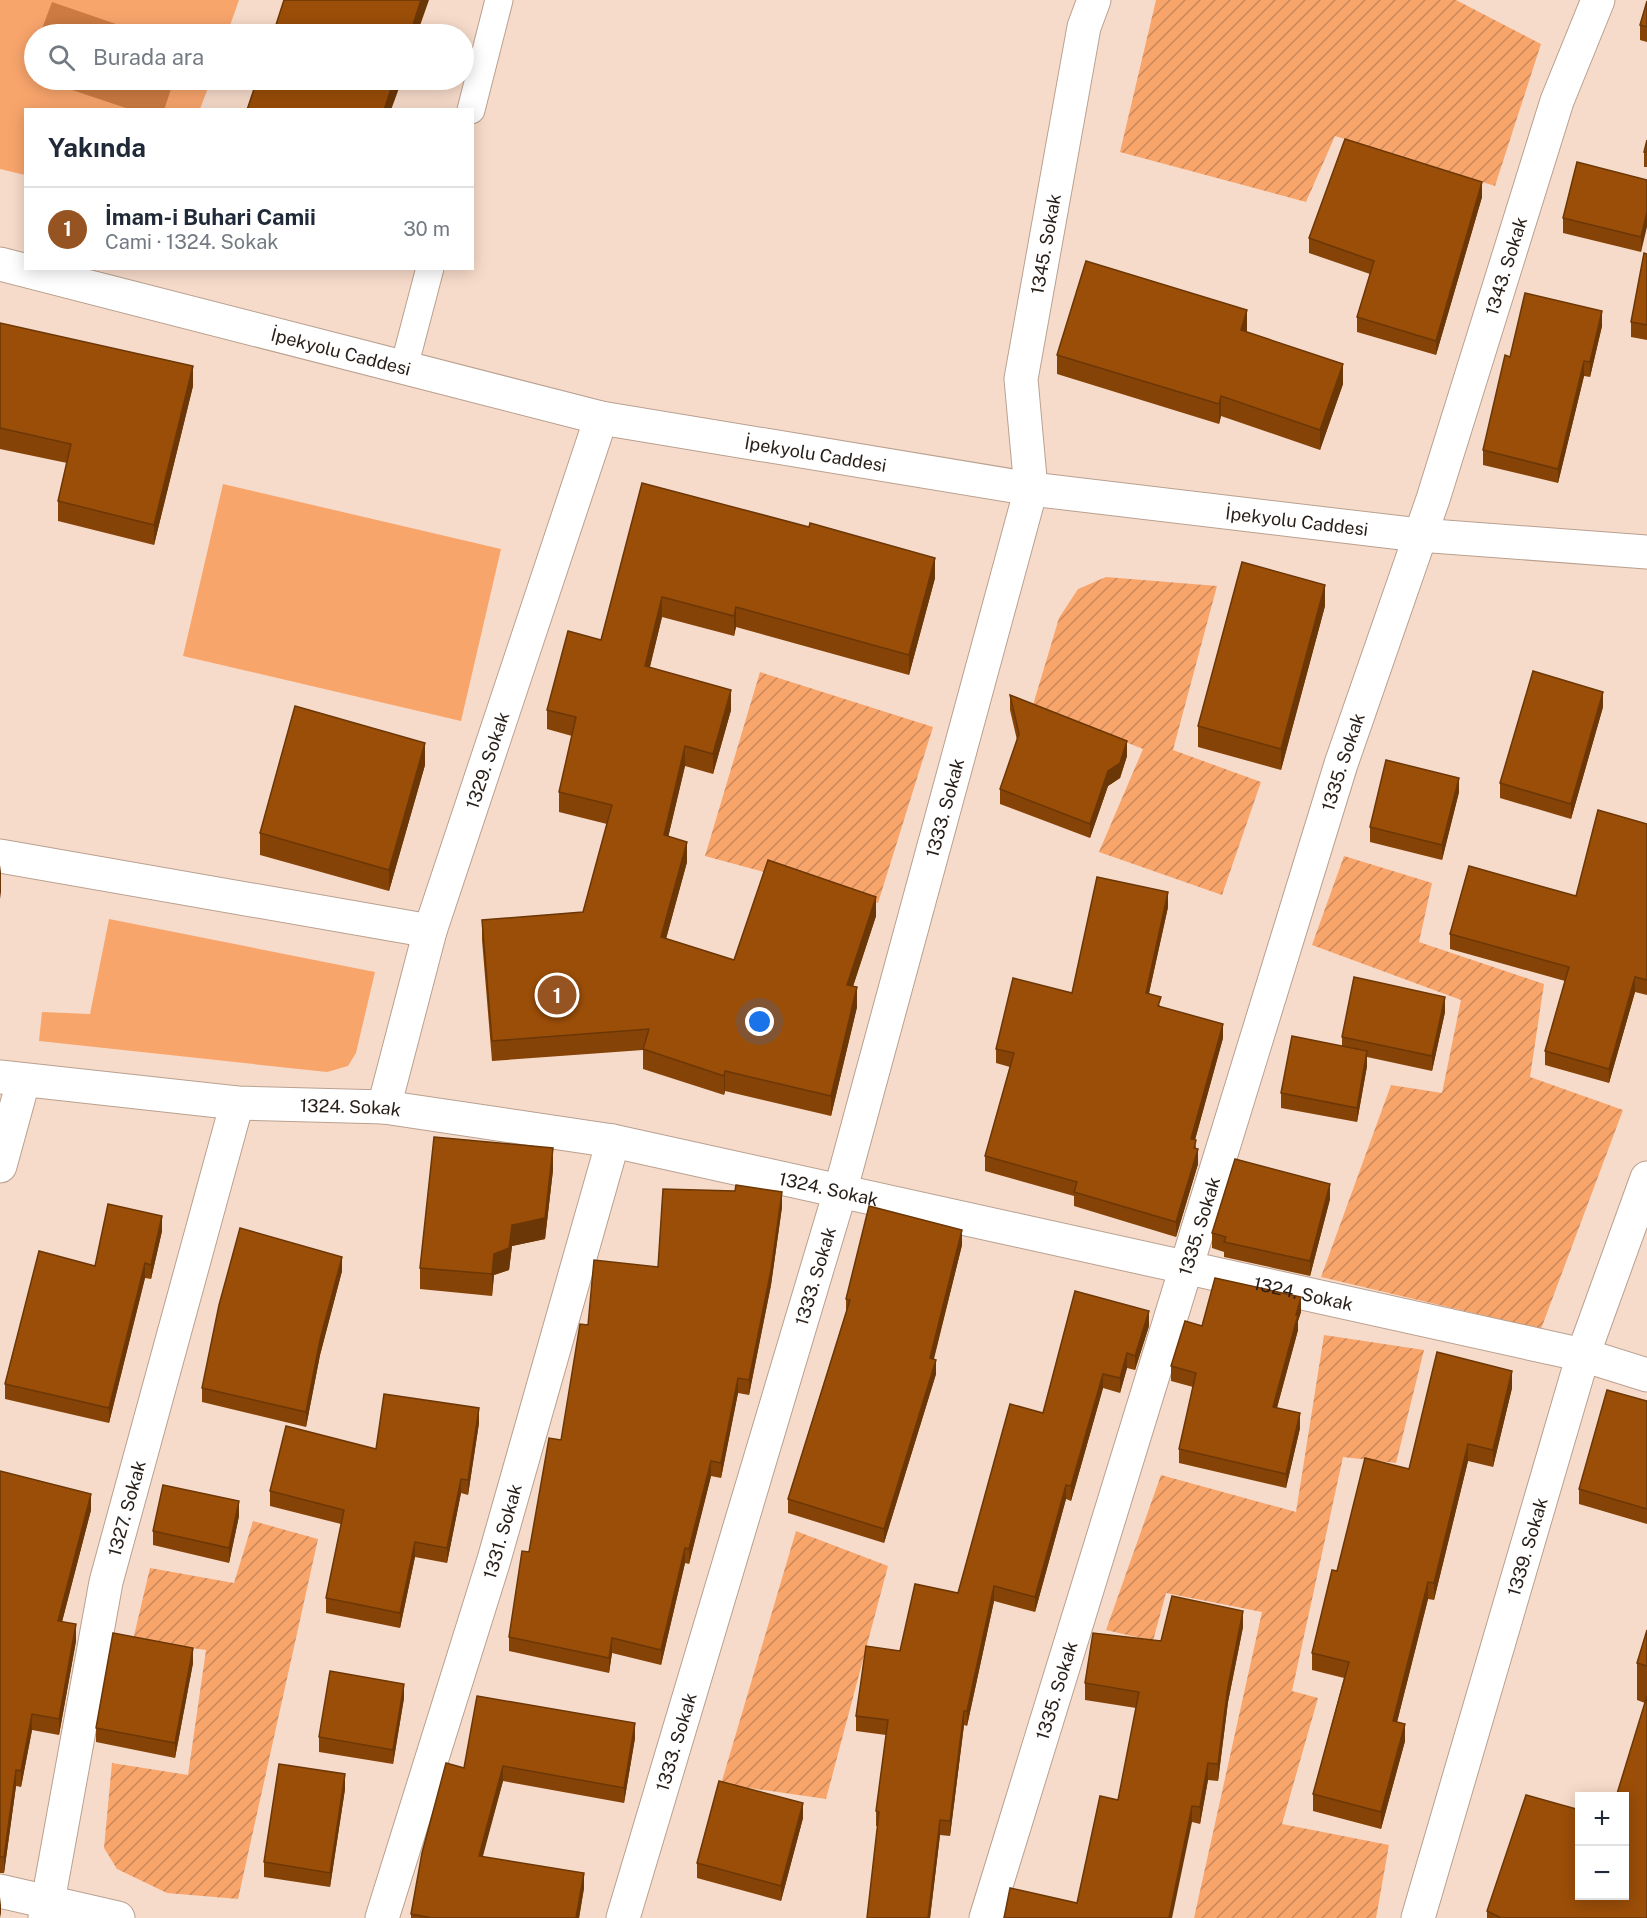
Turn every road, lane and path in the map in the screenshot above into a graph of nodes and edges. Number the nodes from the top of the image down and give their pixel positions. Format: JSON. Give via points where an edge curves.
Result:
{"nodes":[{"id":1,"x":499,"y":0,"type":"edge"},
{"id":2,"x":1094,"y":0,"type":"edge"},
{"id":3,"x":1598,"y":0,"type":"edge"},
{"id":4,"x":472,"y":108,"type":"edge"},
{"id":5,"x":0,"y":264,"type":"edge"},
{"id":6,"x":429,"y":270,"type":"edge"},
{"id":7,"x":404,"y":367,"type":"junction"},
{"id":8,"x":601,"y":418,"type":"junction"},
{"id":9,"x":1031,"y":489,"type":"junction"},
{"id":10,"x":1419,"y":535,"type":"junction"},
{"id":11,"x":1647,"y":552,"type":"edge"},
{"id":12,"x":0,"y":856,"type":"edge"},
{"id":13,"x":430,"y":931,"type":"junction"},
{"id":14,"x":12,"y":1079,"type":"edge"},
{"id":15,"x":237,"y":1103,"type":"junction"},
{"id":16,"x":384,"y":1107,"type":"junction"},
{"id":17,"x":613,"y":1141,"type":"junction"},
{"id":18,"x":0,"y":1166,"type":"edge"},
{"id":19,"x":1647,"y":1178,"type":"edge"},
{"id":20,"x":840,"y":1192,"type":"junction"},
{"id":21,"x":1188,"y":1269,"type":"junction"},
{"id":22,"x":1583,"y":1355,"type":"junction"},
{"id":23,"x":1647,"y":1375,"type":"edge"},
{"id":24,"x":0,"y":1891,"type":"edge"},
{"id":25,"x":46,"y":1909,"type":"edge"},
{"id":26,"x":118,"y":1918,"type":"edge"},
{"id":27,"x":382,"y":1918,"type":"edge"},
{"id":28,"x":622,"y":1918,"type":"edge"},
{"id":29,"x":986,"y":1918,"type":"edge"},
{"id":30,"x":1418,"y":1918,"type":"edge"}],
"edges":[{"from":1,"to":4,"type":"lane"},
{"from":2,"to":9,"type":"street","name":"1345. Sokak","via":[[1084,27],[1021,379]]},
{"from":3,"to":10,"type":"street","name":"1343. Sokak","via":[[1557,101]]},
{"from":5,"to":7,"type":"street","name":"İpekyolu Caddesi"},
{"from":6,"to":7,"type":"lane"},
{"from":7,"to":8,"type":"street","name":"İpekyolu Caddesi"},
{"from":8,"to":9,"type":"street","name":"İpekyolu Caddesi"},
{"from":8,"to":13,"type":"street","name":"1329. Sokak"},
{"from":9,"to":10,"type":"street","name":"İpekyolu Caddesi"},
{"from":9,"to":20,"type":"street","name":"1333. Sokak"},
{"from":10,"to":11,"type":"street","name":"İpekyolu Caddesi"},
{"from":10,"to":21,"type":"street","name":"1335. Sokak","via":[[1341,764]]},
{"from":12,"to":13,"type":"street"},
{"from":13,"to":16,"type":"street","name":"1329. Sokak"},
{"from":14,"to":15,"type":"street","name":"1324. Sokak"},
{"from":14,"to":18,"type":"street"},
{"from":15,"to":16,"type":"street","name":"1324. Sokak"},
{"from":15,"to":25,"type":"street","name":"1327. Sokak","via":[[106,1582]]},
{"from":16,"to":17,"type":"street","name":"1324. Sokak"},
{"from":17,"to":20,"type":"street","name":"1324. Sokak"},
{"from":17,"to":27,"type":"street","name":"1331. Sokak","via":[[493,1563]]},
{"from":19,"to":22,"type":"street","name":"1339. Sokak"},
{"from":20,"to":21,"type":"street","name":"1324. Sokak"},
{"from":20,"to":28,"type":"street","name":"1333. Sokak"},
{"from":21,"to":22,"type":"street","name":"1324. Sokak"},
{"from":21,"to":29,"type":"street","name":"1335. Sokak"},
{"from":22,"to":23,"type":"street","name":"1324. Sokak"},
{"from":22,"to":30,"type":"street","name":"1339. Sokak"},
{"from":24,"to":25,"type":"street"},
{"from":25,"to":26,"type":"street"}]}
